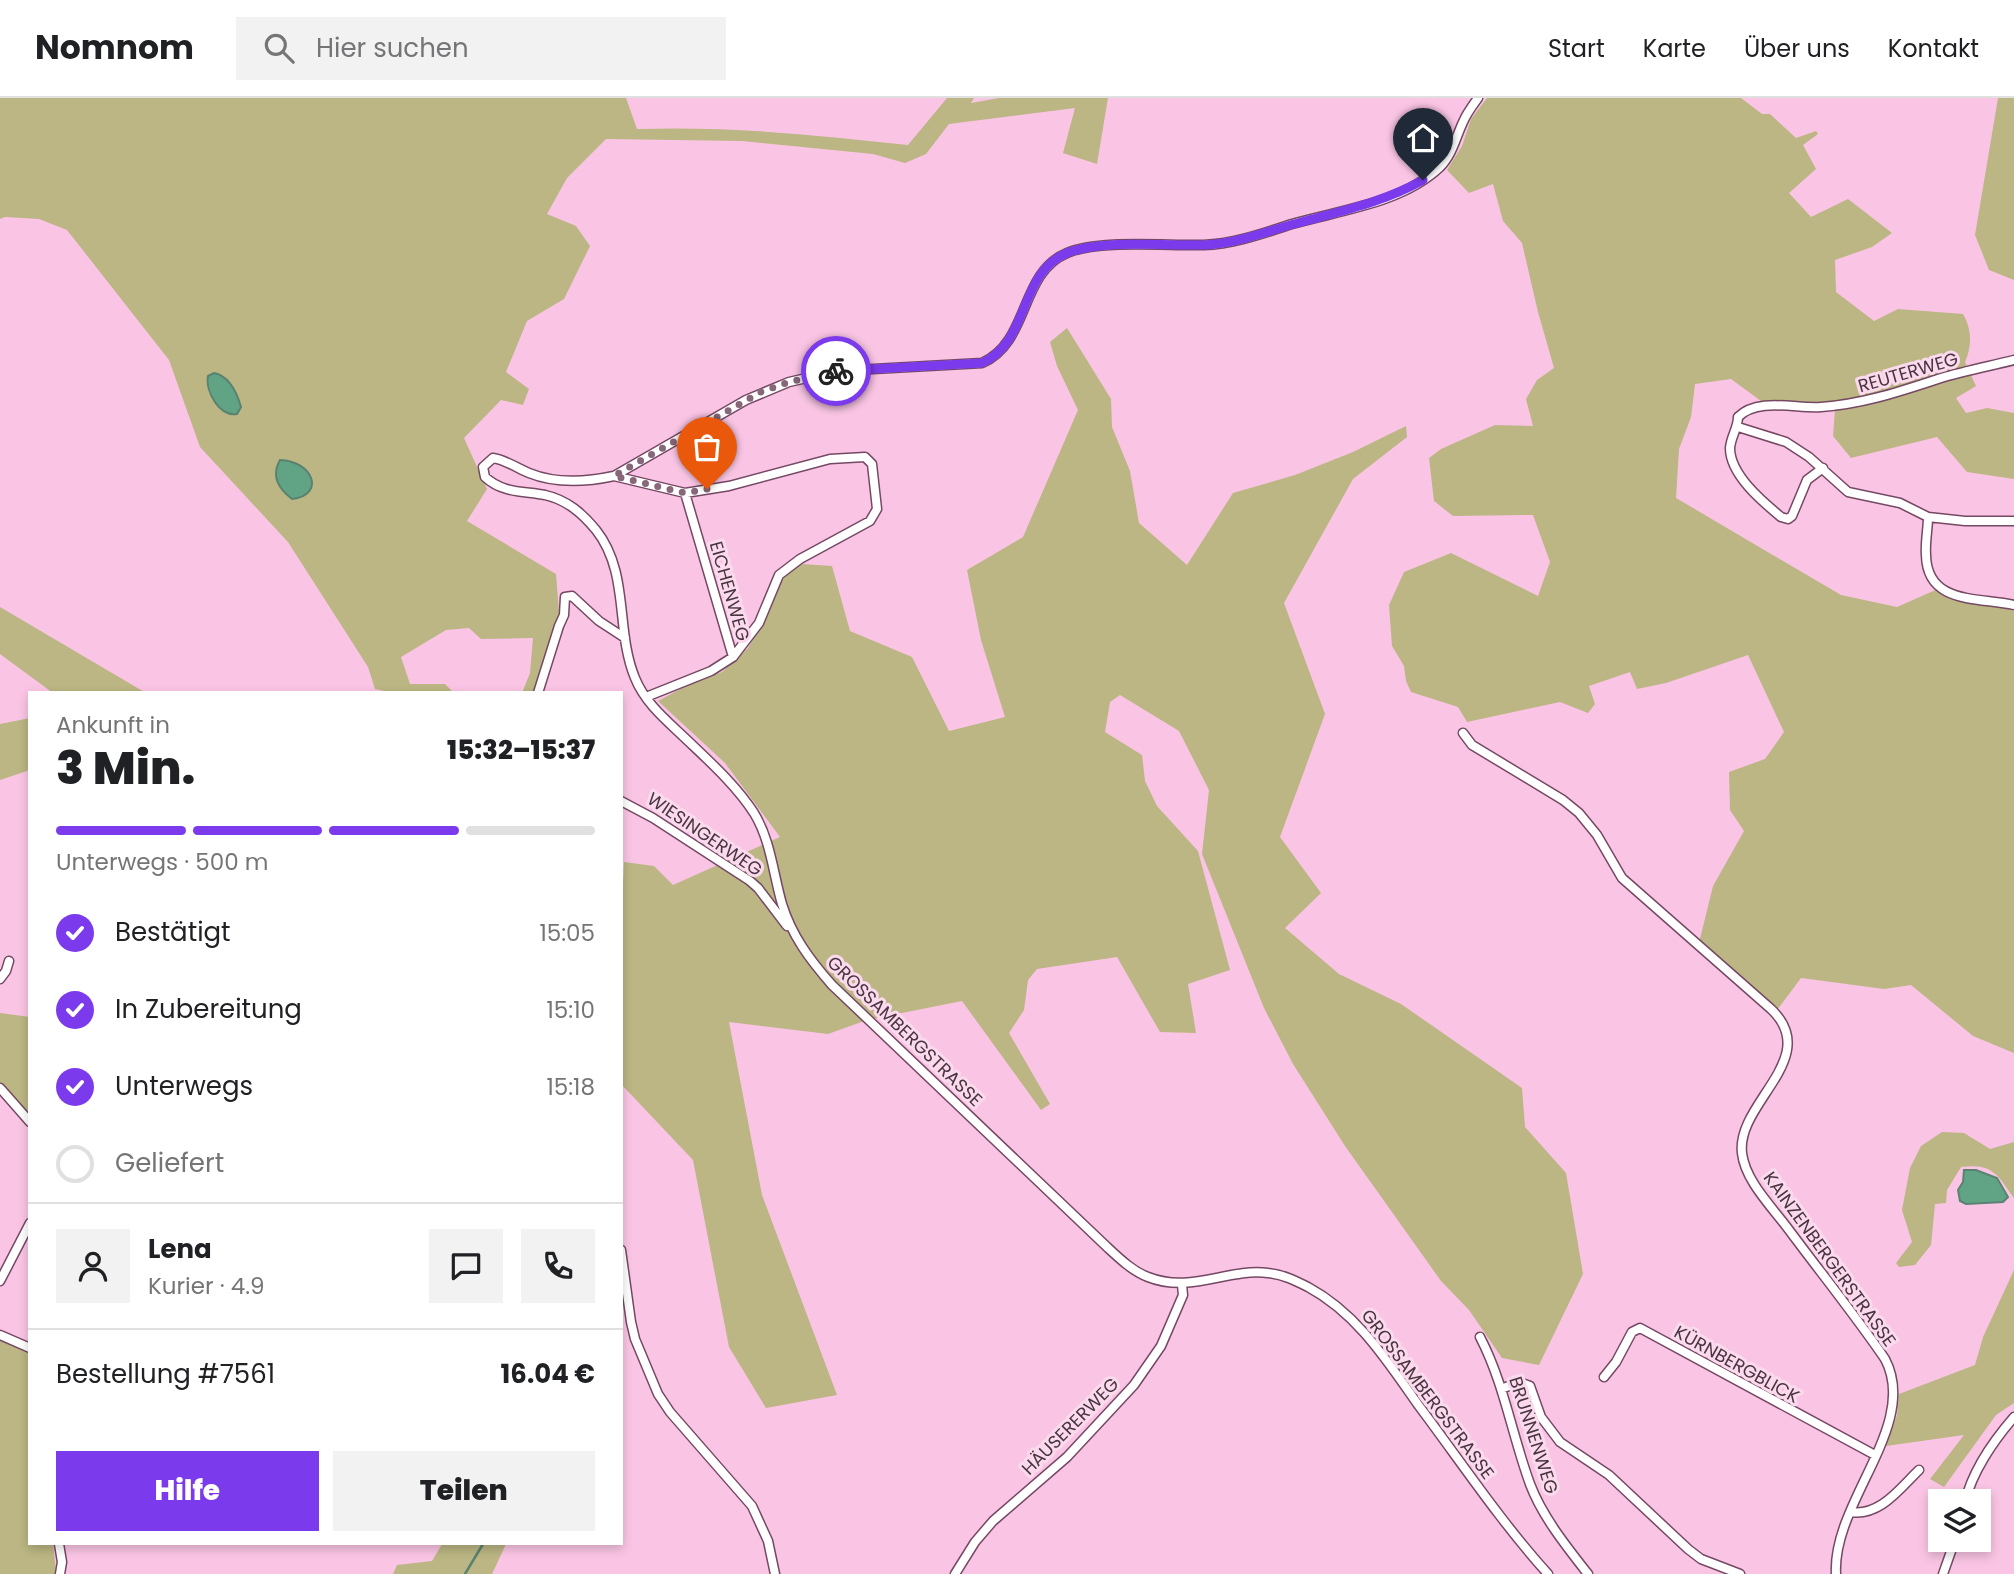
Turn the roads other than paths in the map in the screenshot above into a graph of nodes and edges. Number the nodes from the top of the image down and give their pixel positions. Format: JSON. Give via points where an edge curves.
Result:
{"nodes":[{"id":1,"x":1478,"y":98,"type":"edge"},
{"id":2,"x":2014,"y":360,"type":"edge"},
{"id":3,"x":1738,"y":427,"type":"junction"},
{"id":4,"x":1823,"y":468,"type":"junction"},
{"id":5,"x":614,"y":476,"type":"junction"},
{"id":6,"x":685,"y":493,"type":"junction"},
{"id":7,"x":1928,"y":517,"type":"junction"},
{"id":8,"x":2014,"y":521,"type":"edge"},
{"id":9,"x":2014,"y":606,"type":"edge"},
{"id":10,"x":625,"y":638,"type":"junction"},
{"id":11,"x":733,"y":657,"type":"junction"},
{"id":12,"x":539,"y":691,"type":"edge"},
{"id":13,"x":646,"y":697,"type":"junction"},
{"id":14,"x":1462,"y":733,"type":"dead end"},
{"id":15,"x":623,"y":802,"type":"edge"},
{"id":16,"x":793,"y":933,"type":"junction"},
{"id":17,"x":9,"y":961,"type":"dead end"},
{"id":18,"x":0,"y":979,"type":"edge"},
{"id":19,"x":0,"y":1088,"type":"edge"},
{"id":20,"x":28,"y":1120,"type":"edge"},
{"id":21,"x":28,"y":1227,"type":"edge"},
{"id":22,"x":623,"y":1263,"type":"edge"},
{"id":23,"x":0,"y":1281,"type":"edge"},
{"id":24,"x":1182,"y":1285,"type":"junction"},
{"id":25,"x":0,"y":1335,"type":"edge"},
{"id":26,"x":1480,"y":1337,"type":"dead end"},
{"id":27,"x":28,"y":1347,"type":"edge"},
{"id":28,"x":1604,"y":1377,"type":"dead end"},
{"id":29,"x":1501,"y":1389,"type":"junction"},
{"id":30,"x":2014,"y":1417,"type":"edge"},
{"id":31,"x":1875,"y":1455,"type":"junction"},
{"id":32,"x":1919,"y":1470,"type":"dead end"},
{"id":33,"x":1968,"y":1489,"type":"edge"},
{"id":34,"x":1850,"y":1512,"type":"junction"},
{"id":35,"x":58,"y":1545,"type":"edge"},
{"id":36,"x":1951,"y":1552,"type":"edge"},
{"id":37,"x":60,"y":1574,"type":"edge"},
{"id":38,"x":775,"y":1574,"type":"edge"},
{"id":39,"x":955,"y":1574,"type":"edge"},
{"id":40,"x":1548,"y":1574,"type":"edge"},
{"id":41,"x":1588,"y":1574,"type":"edge"},
{"id":42,"x":1740,"y":1574,"type":"edge"},
{"id":43,"x":1836,"y":1574,"type":"edge"},
{"id":44,"x":1943,"y":1574,"type":"edge"}],
"edges":[{"from":1,"to":5,"type":"street","name":"GROSSAMBERGSTRASSE","via":[[1451,154],[1423,180],[1398,193],[1233,241],[1093,246],[1066,253],[1053,260],[1035,282],[1009,341],[990,360],[837,371],[789,382],[746,400]]},
{"from":2,"to":3,"type":"street","name":"REUTERWEG","via":[[1862,402],[1820,408],[1762,407],[1741,413]]},
{"from":3,"to":4,"type":"street","via":[[1786,442]]},
{"from":3,"to":4,"type":"street","via":[[1730,451],[1737,468],[1750,488],[1782,517],[1792,516],[1807,480]]},
{"from":4,"to":7,"type":"street","via":[[1848,492],[1900,503]]},
{"from":5,"to":6,"type":"street"},
{"from":5,"to":10,"type":"street","name":"GROSSAMBERGSTRASSE","via":[[584,481],[545,479],[493,458],[483,467],[485,477],[497,487],[566,503],[597,532],[607,546],[618,580]]},
{"from":6,"to":11,"type":"street","name":"EICHENWEG"},
{"from":6,"to":11,"type":"street","via":[[830,459],[865,457],[872,464],[877,509],[870,521],[779,575],[759,623]]},
{"from":7,"to":8,"type":"street"},
{"from":7,"to":9,"type":"street","via":[[1927,566],[1940,588],[1957,597]]},
{"from":10,"to":12,"type":"street","via":[[572,596],[565,597],[564,615]]},
{"from":10,"to":13,"type":"street","name":"GROSSAMBERGSTRASSE","via":[[634,677]]},
{"from":11,"to":13,"type":"street","via":[[711,671]]},
{"from":13,"to":16,"type":"street","name":"GROSSAMBERGSTRASSE","via":[[754,813],[769,846]]},
{"from":14,"to":31,"type":"street","name":"KAINZENBERGERSTRASSE","via":[[1472,746],[1579,813],[1622,877],[1782,1020],[1786,1057],[1746,1125],[1742,1158],[1759,1189],[1889,1368],[1894,1406]]},
{"from":15,"to":16,"type":"street","name":"WIESINGERWEG","via":[[750,881]]},
{"from":16,"to":24,"type":"street","name":"GROSSAMBERGSTRASSE","via":[[832,985],[1106,1246],[1149,1278]]},
{"from":17,"to":18,"type":"street"},
{"from":19,"to":20,"type":"street"},
{"from":21,"to":23,"type":"street"},
{"from":22,"to":38,"type":"street","via":[[635,1339],[658,1394],[752,1506],[768,1541]]},
{"from":24,"to":39,"type":"street","name":"HÄUSERERWEG","via":[[1183,1295],[1161,1346],[1134,1385],[1067,1457],[993,1521]]},
{"from":24,"to":40,"type":"street","name":"GROSSAMBERGSTRASSE","via":[[1268,1273],[1332,1301],[1371,1341]]},
{"from":25,"to":27,"type":"street"},
{"from":26,"to":29,"type":"street","name":"BRUNNENWEG"},
{"from":28,"to":31,"type":"street","name":"KÜRNBERGBLICK","via":[[1632,1332],[1640,1328]]},
{"from":29,"to":41,"type":"street","name":"BRUNNENWEG","via":[[1531,1486]]},
{"from":29,"to":42,"type":"street","via":[[1519,1382],[1530,1386],[1541,1417],[1560,1442],[1609,1475],[1701,1559]]},
{"from":30,"to":33,"type":"street"},
{"from":31,"to":34,"type":"street","name":"KAINZENBERGERSTRASSE"},
{"from":32,"to":34,"type":"street","via":[[1882,1505]]},
{"from":34,"to":43,"type":"street","name":"KAINZENBERGERSTRASSE","via":[[1836,1558]]},
{"from":35,"to":37,"type":"street"},
{"from":36,"to":44,"type":"street"}]}
